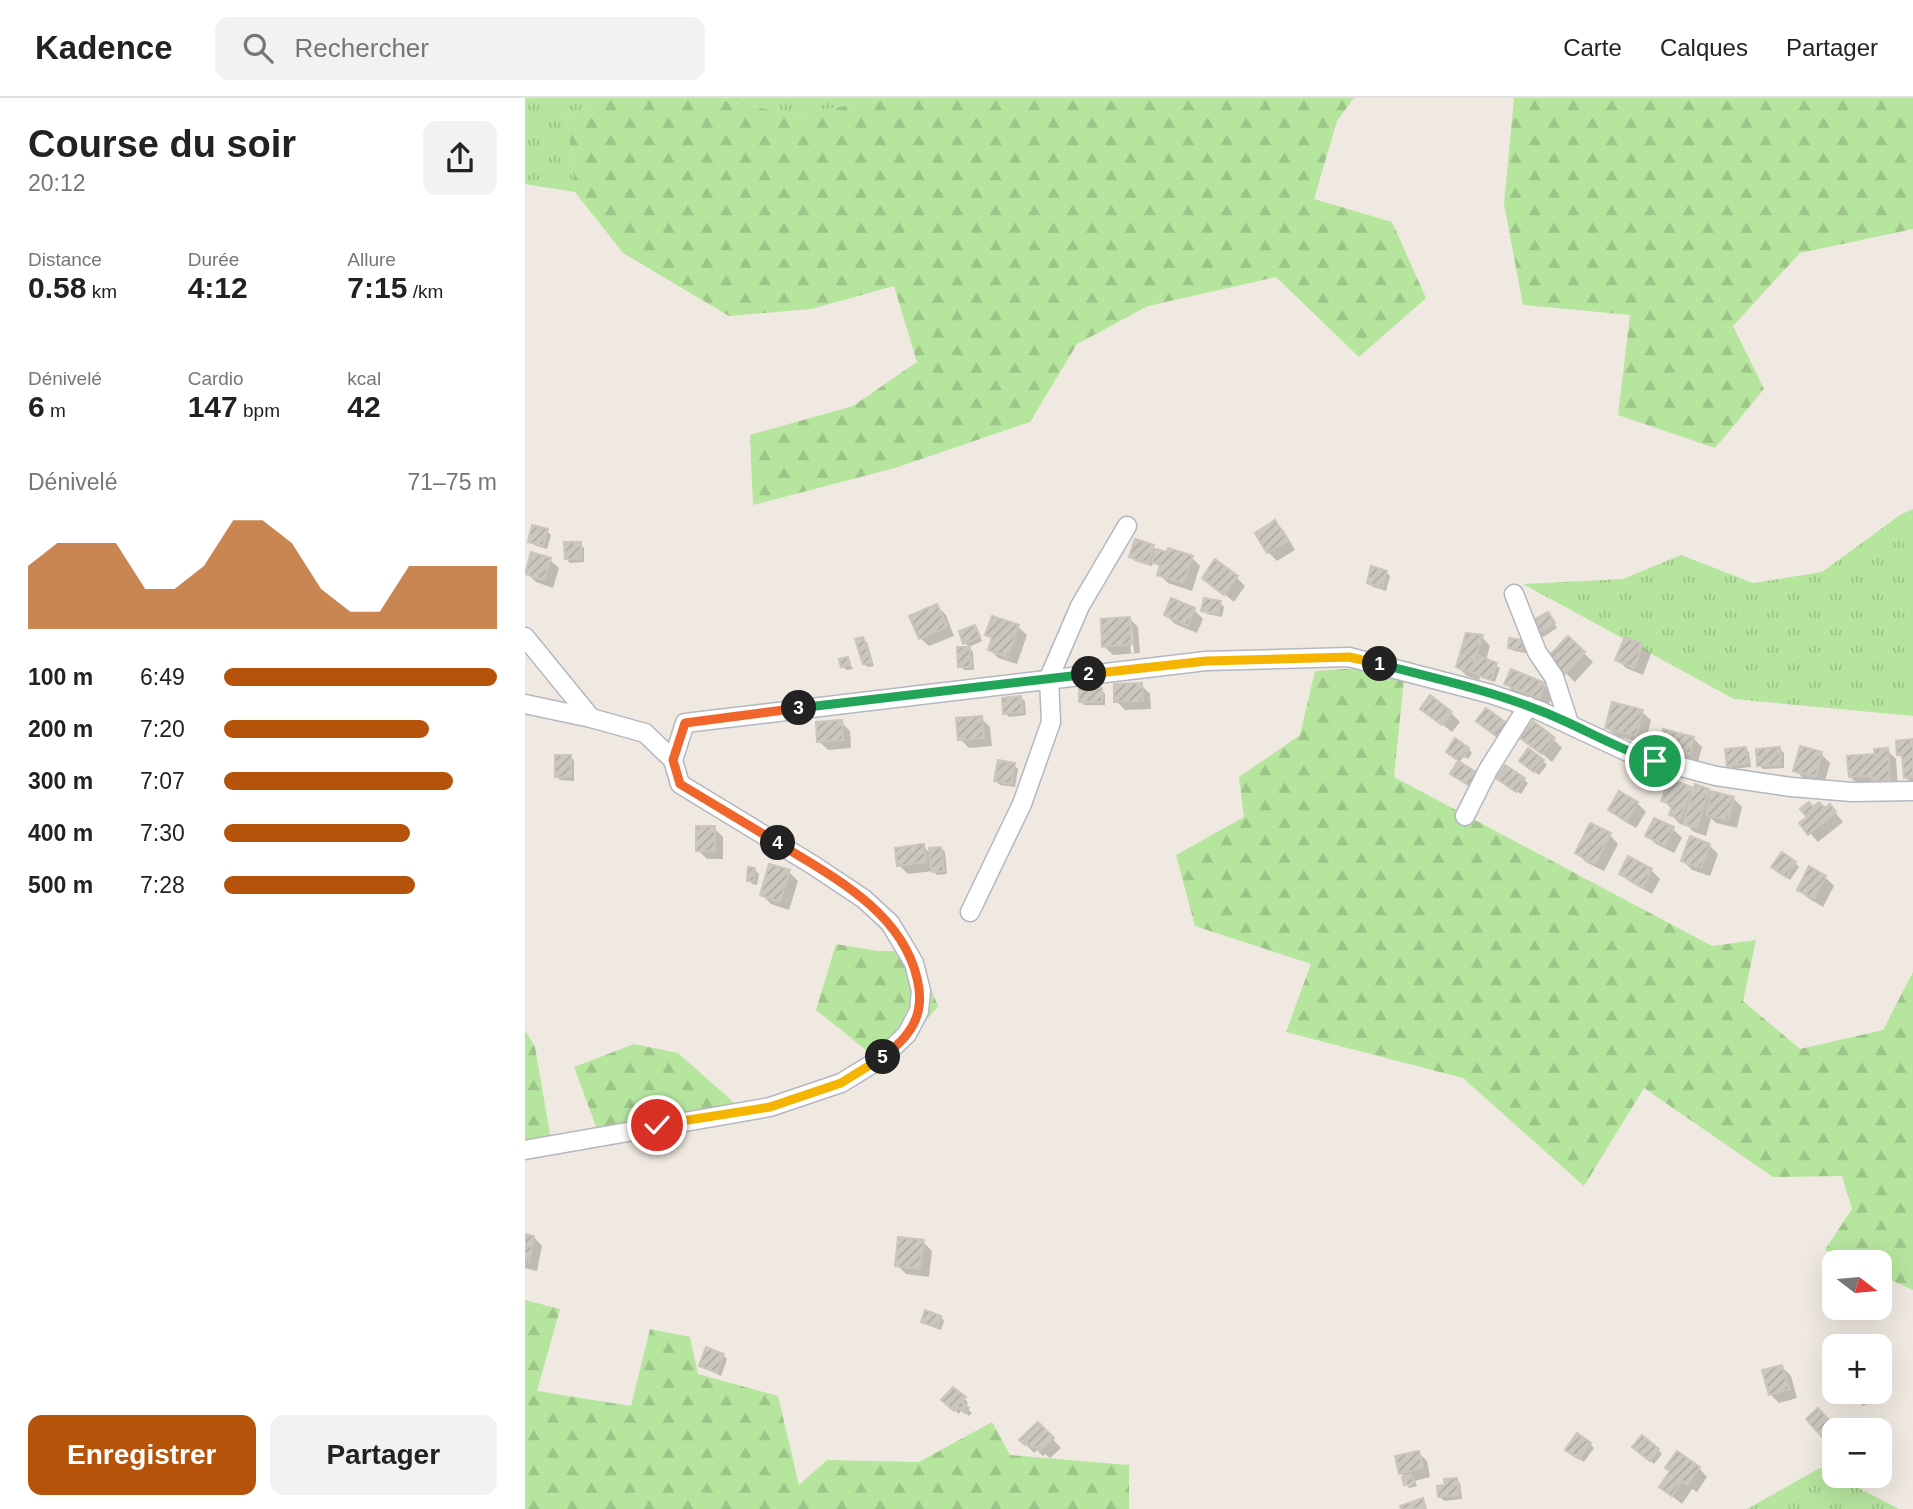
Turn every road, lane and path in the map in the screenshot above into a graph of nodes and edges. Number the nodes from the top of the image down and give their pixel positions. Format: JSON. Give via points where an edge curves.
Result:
{"nodes":[{"id":1,"x":1127,"y":526,"type":"dead end"},
{"id":2,"x":1514,"y":594,"type":"dead end"},
{"id":3,"x":525,"y":637,"type":"edge"},
{"id":4,"x":1049,"y":678,"type":"junction"},
{"id":5,"x":525,"y":704,"type":"edge"},
{"id":6,"x":1528,"y":706,"type":"junction"},
{"id":7,"x":591,"y":718,"type":"junction"},
{"id":8,"x":1569,"y":723,"type":"junction"},
{"id":9,"x":673,"y":760,"type":"junction"},
{"id":10,"x":1913,"y":791,"type":"edge"},
{"id":11,"x":1465,"y":816,"type":"dead end"},
{"id":12,"x":970,"y":912,"type":"dead end"},
{"id":13,"x":525,"y":1150,"type":"edge"}],
"edges":[{"from":1,"to":4,"type":"street","via":[[1080,606]]},
{"from":2,"to":8,"type":"street","via":[[1537,652],[1554,677]]},
{"from":3,"to":7,"type":"street"},
{"from":4,"to":6,"type":"street","via":[[1206,661],[1349,657]]},
{"from":4,"to":9,"type":"street","via":[[685,723]]},
{"from":4,"to":12,"type":"street","via":[[1051,722],[1021,804]]},
{"from":5,"to":7,"type":"street"},
{"from":6,"to":8,"type":"street"},
{"from":6,"to":11,"type":"street"},
{"from":7,"to":9,"type":"street","via":[[645,733]]},
{"from":8,"to":10,"type":"street","via":[[1632,754],[1716,776],[1852,792]]},
{"from":9,"to":13,"type":"street","via":[[680,784],[813,864],[890,923],[914,963],[921,991],[919,1011],[907,1034],[882,1058],[841,1083],[770,1107]]}]}
